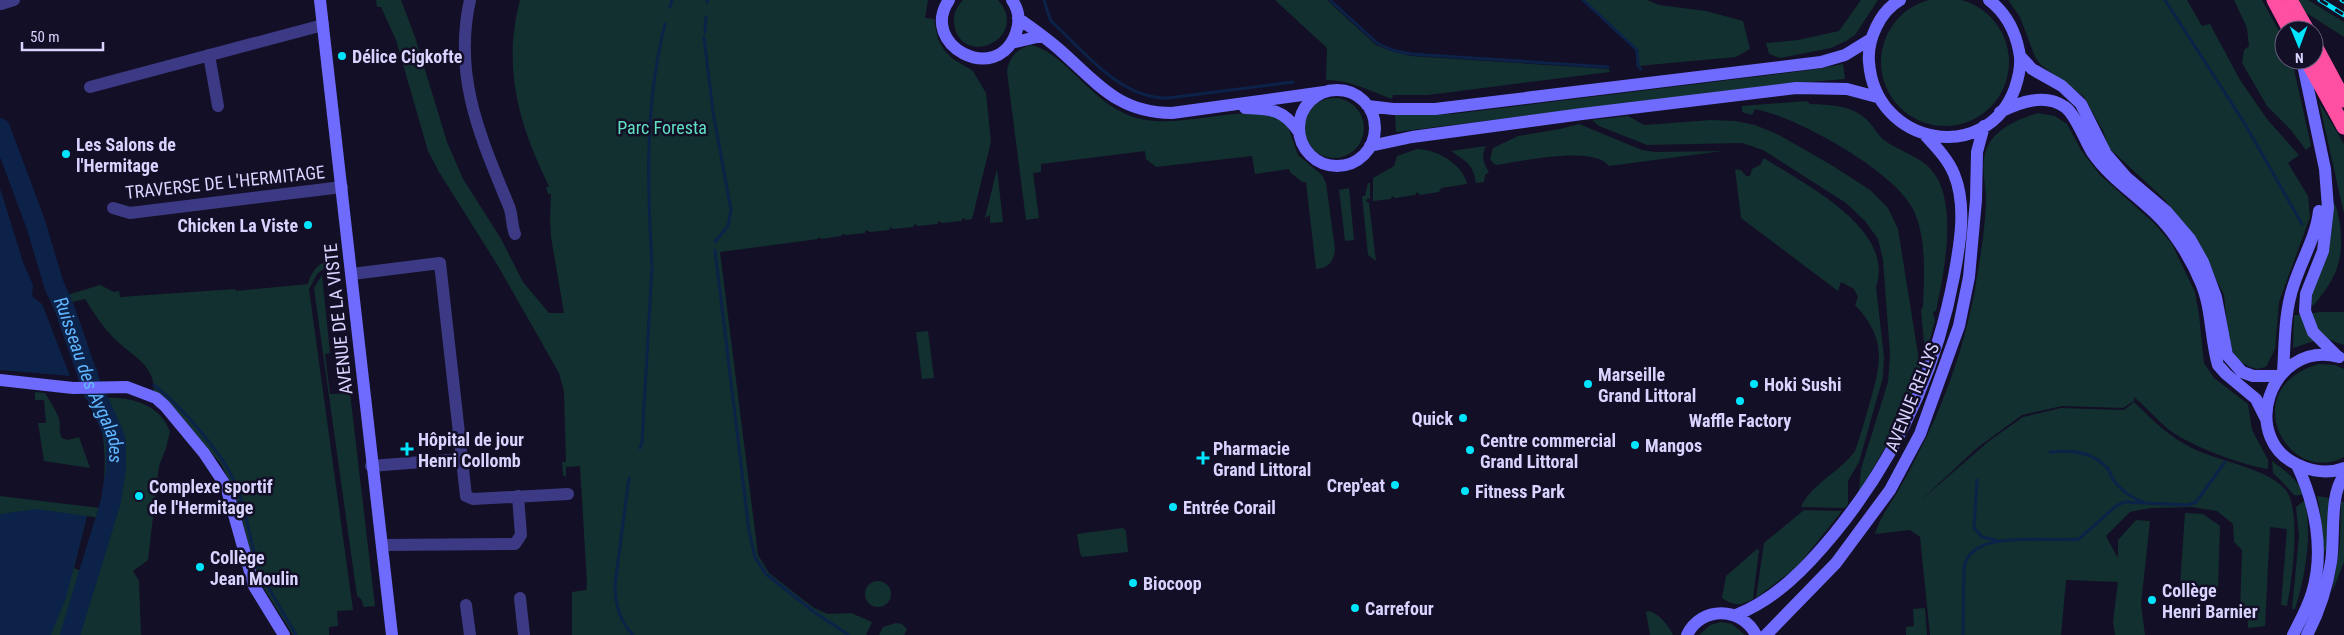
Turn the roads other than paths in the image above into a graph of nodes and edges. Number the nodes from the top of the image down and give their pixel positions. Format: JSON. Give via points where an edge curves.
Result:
{"nodes":[{"id":1,"x":320,"y":0,"type":"edge"},
{"id":2,"x":470,"y":0,"type":"edge"},
{"id":3,"x":949,"y":0,"type":"edge"},
{"id":4,"x":1012,"y":0,"type":"edge"},
{"id":5,"x":1989,"y":0,"type":"edge"},
{"id":6,"x":2274,"y":0,"type":"edge"},
{"id":7,"x":2291,"y":0,"type":"edge"},
{"id":8,"x":1898,"y":1,"type":"edge"},
{"id":9,"x":1018,"y":18,"type":"junction"},
{"id":10,"x":2285,"y":20,"type":"edge"},
{"id":11,"x":2295,"y":20,"type":"edge"},
{"id":12,"x":2301,"y":20,"type":"edge"},
{"id":13,"x":323,"y":26,"type":"junction"},
{"id":14,"x":1041,"y":36,"type":"junction"},
{"id":15,"x":1871,"y":39,"type":"junction"},
{"id":16,"x":1011,"y":43,"type":"junction"},
{"id":17,"x":209,"y":55,"type":"junction"},
{"id":18,"x":2020,"y":56,"type":"junction"},
{"id":19,"x":2324,"y":63,"type":"edge"},
{"id":20,"x":2304,"y":70,"type":"edge"},
{"id":21,"x":2313,"y":70,"type":"edge"},
{"id":22,"x":90,"y":87,"type":"dead end"},
{"id":23,"x":1324,"y":92,"type":"junction"},
{"id":24,"x":1877,"y":97,"type":"junction"},
{"id":25,"x":2344,"y":100,"type":"edge"},
{"id":26,"x":218,"y":106,"type":"dead end"},
{"id":27,"x":1368,"y":106,"type":"junction"},
{"id":28,"x":1212,"y":108,"type":"junction"},
{"id":29,"x":2000,"y":112,"type":"junction"},
{"id":30,"x":1984,"y":126,"type":"junction"},
{"id":31,"x":2344,"y":127,"type":"edge"},
{"id":32,"x":1299,"y":132,"type":"junction"},
{"id":33,"x":1925,"y":135,"type":"junction"},
{"id":34,"x":1370,"y":146,"type":"junction"},
{"id":35,"x":2325,"y":169,"type":"junction"},
{"id":36,"x":342,"y":187,"type":"junction"},
{"id":37,"x":113,"y":208,"type":"dead end"},
{"id":38,"x":516,"y":234,"type":"dead end"},
{"id":39,"x":352,"y":274,"type":"junction"},
{"id":40,"x":2341,"y":357,"type":"edge"},
{"id":41,"x":2281,"y":374,"type":"junction"},
{"id":42,"x":0,"y":380,"type":"edge"},
{"id":43,"x":2266,"y":419,"type":"junction"},
{"id":44,"x":461,"y":459,"type":"junction"},
{"id":45,"x":2297,"y":465,"type":"junction"},
{"id":46,"x":371,"y":466,"type":"junction"},
{"id":47,"x":2344,"y":468,"type":"edge"},
{"id":48,"x":2344,"y":476,"type":"edge"},
{"id":49,"x":568,"y":494,"type":"dead end"},
{"id":50,"x":518,"y":496,"type":"junction"},
{"id":51,"x":382,"y":545,"type":"junction"},
{"id":52,"x":520,"y":598,"type":"dead end"},
{"id":53,"x":466,"y":605,"type":"dead end"},
{"id":54,"x":1736,"y":615,"type":"junction"},
{"id":55,"x":284,"y":635,"type":"edge"},
{"id":56,"x":392,"y":635,"type":"edge"},
{"id":57,"x":470,"y":635,"type":"edge"},
{"id":58,"x":524,"y":635,"type":"edge"},
{"id":59,"x":1686,"y":635,"type":"edge"},
{"id":60,"x":1756,"y":635,"type":"edge"},
{"id":61,"x":1766,"y":635,"type":"edge"},
{"id":62,"x":2293,"y":635,"type":"edge"},
{"id":63,"x":2307,"y":635,"type":"edge"}],
"edges":[{"from":1,"to":13,"type":"street","name":"AVENUE DE LA VISTE"},
{"from":2,"to":38,"type":"street","via":[[464,62],[470,101],[479,135],[510,208]]},
{"from":3,"to":16,"type":"street","via":[[943,24],[948,39],[958,51],[985,59],[1001,53]]},
{"from":4,"to":9,"type":"street"},
{"from":5,"to":18,"type":"street","via":[[2009,20]]},
{"from":6,"to":10,"type":"highway"},
{"from":7,"to":11,"type":"street"},
{"from":7,"to":12,"type":"highway","bridge":true},
{"from":8,"to":15,"type":"street","via":[[1877,25]]},
{"from":9,"to":14,"type":"street"},
{"from":9,"to":16,"type":"street"},
{"from":13,"to":17,"type":"street"},
{"from":13,"to":36,"type":"street","name":"AVENUE DE LA VISTE"},
{"from":14,"to":16,"type":"street"},
{"from":14,"to":28,"type":"street","via":[[1118,100],[1132,107],[1160,113]]},
{"from":15,"to":24,"type":"street","via":[[1868,59]]},
{"from":15,"to":27,"type":"street","via":[[1844,55],[1821,62],[1435,109]]},
{"from":17,"to":22,"type":"street"},
{"from":17,"to":26,"type":"street"},
{"from":18,"to":29,"type":"street","via":[[2019,77],[2012,96]]},
{"from":18,"to":41,"type":"street","via":[[2032,69],[2062,86],[2081,104],[2106,154],[2126,178],[2166,211],[2190,239],[2216,297],[2228,355],[2242,372],[2253,376]]},
{"from":19,"to":25,"type":"highway"},
{"from":20,"to":35,"type":"street"},
{"from":21,"to":31,"type":"highway"},
{"from":23,"to":27,"type":"street","via":[[1349,91]]},
{"from":23,"to":28,"type":"street"},
{"from":23,"to":32,"type":"street","via":[[1304,107]]},
{"from":24,"to":33,"type":"street","via":[[1906,127]]},
{"from":24,"to":34,"type":"street","via":[[1847,89],[1796,88],[1412,137]]},
{"from":27,"to":34,"type":"street","via":[[1374,119],[1375,133]]},
{"from":28,"to":32,"type":"street","via":[[1281,112]]},
{"from":29,"to":30,"type":"street"},
{"from":29,"to":43,"type":"street","via":[[2031,100],[2053,101],[2067,108],[2093,153],[2161,219],[2183,250],[2202,284],[2218,365],[2256,399]]},
{"from":30,"to":33,"type":"street","via":[[1946,137]]},
{"from":30,"to":61,"type":"street","name":"AVENUE RELLYS","via":[[1977,152],[1969,277],[1959,326],[1920,434],[1890,490],[1836,562]]},
{"from":32,"to":34,"type":"street","via":[[1309,154],[1331,165],[1340,166],[1358,160]]},
{"from":33,"to":54,"type":"street","name":"AVENUE RELLYS","via":[[1943,155],[1954,174],[1961,213],[1959,254],[1949,302],[1911,414],[1888,458],[1853,511],[1820,552],[1786,585],[1757,606]]},
{"from":35,"to":40,"type":"street","via":[[2328,208],[2322,250],[2306,294],[2305,311],[2313,332]]},
{"from":35,"to":41,"type":"street","via":[[2316,231],[2293,285]]},
{"from":36,"to":37,"type":"street","name":"TRAVERSE DE L'HERMITAGE","via":[[130,213]]},
{"from":36,"to":39,"type":"street","name":"AVENUE DE LA VISTE"},
{"from":39,"to":44,"type":"street","via":[[440,263]]},
{"from":39,"to":46,"type":"street","name":"AVENUE DE LA VISTE"},
{"from":40,"to":41,"type":"street","via":[[2309,356]]},
{"from":41,"to":43,"type":"street","via":[[2271,389]]},
{"from":42,"to":55,"type":"street","via":[[94,388],[127,387],[156,398],[180,422],[220,474],[231,499],[254,586]]},
{"from":43,"to":45,"type":"street","via":[[2276,446]]},
{"from":44,"to":46,"type":"street"},
{"from":44,"to":50,"type":"street","via":[[464,492],[469,498]]},
{"from":45,"to":47,"type":"street","via":[[2326,472]]},
{"from":45,"to":62,"type":"street","via":[[2314,513],[2317,564],[2313,591]]},
{"from":46,"to":51,"type":"street","name":"AVENUE DE LA VISTE"},
{"from":48,"to":63,"type":"street","via":[[2335,495],[2334,546],[2324,594]]},
{"from":49,"to":50,"type":"street"},
{"from":50,"to":51,"type":"street","via":[[521,535],[515,544]]},
{"from":51,"to":56,"type":"street","name":"AVENUE DE LA VISTE"},
{"from":52,"to":58,"type":"street"},
{"from":53,"to":57,"type":"street"},
{"from":54,"to":59,"type":"street","via":[[1708,615],[1693,625]]},
{"from":54,"to":60,"type":"street"}]}
